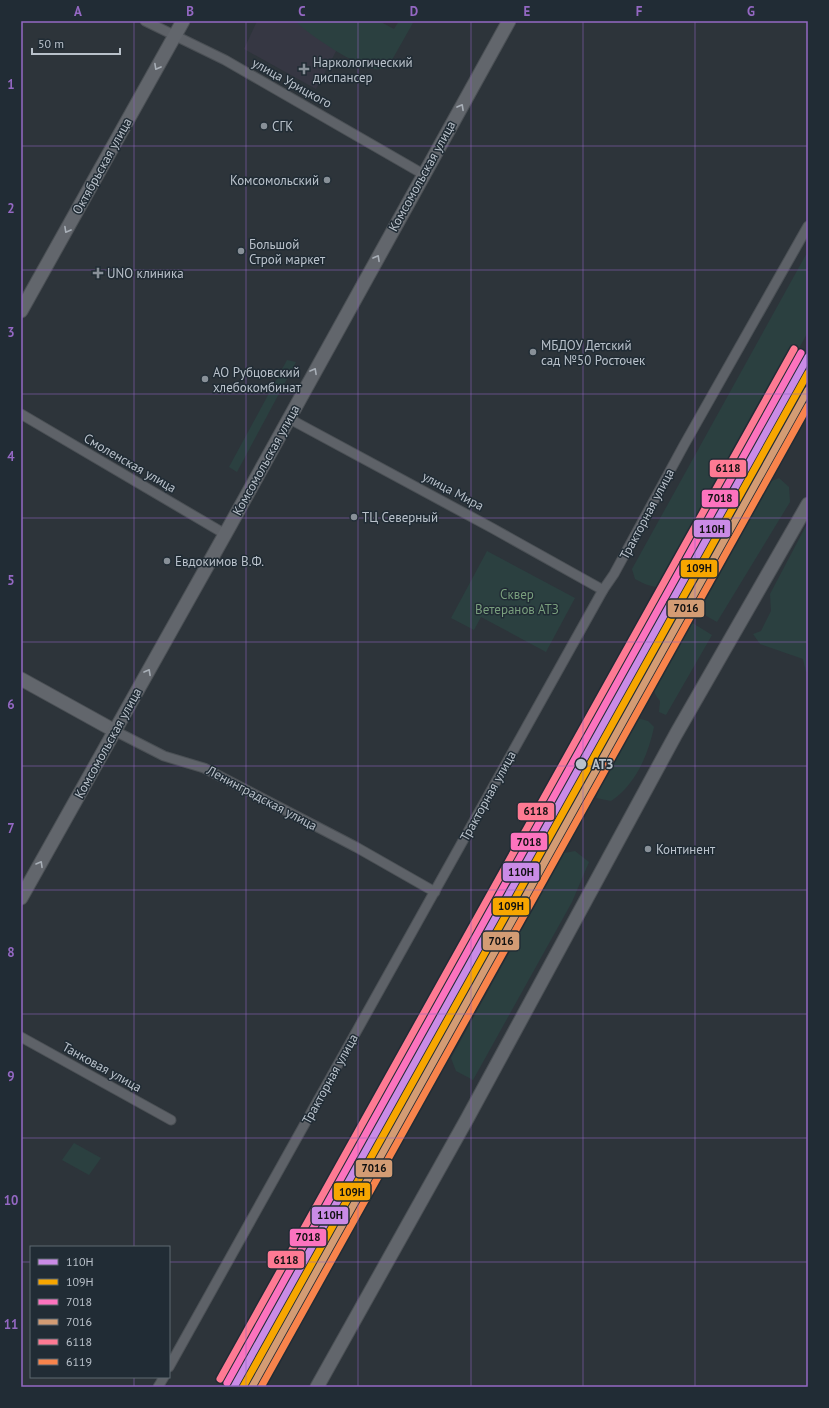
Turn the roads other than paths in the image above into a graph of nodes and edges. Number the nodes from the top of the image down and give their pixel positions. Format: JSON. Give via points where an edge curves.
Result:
{"nodes":[{"id":1,"x":145,"y":21,"type":"edge"},
{"id":2,"x":183,"y":21,"type":"edge"},
{"id":3,"x":509,"y":21,"type":"edge"},
{"id":4,"x":175,"y":35,"type":"junction"},
{"id":5,"x":423,"y":174,"type":"junction"},
{"id":6,"x":808,"y":226,"type":"edge"},
{"id":7,"x":21,"y":311,"type":"edge"},
{"id":8,"x":21,"y":414,"type":"edge"},
{"id":9,"x":288,"y":418,"type":"junction"},
{"id":10,"x":808,"y":504,"type":"edge"},
{"id":11,"x":225,"y":534,"type":"junction"},
{"id":12,"x":603,"y":590,"type":"junction"},
{"id":13,"x":21,"y":679,"type":"edge"},
{"id":14,"x":115,"y":731,"type":"junction"},
{"id":15,"x":435,"y":892,"type":"junction"},
{"id":16,"x":21,"y":898,"type":"edge"},
{"id":17,"x":21,"y":1037,"type":"edge"},
{"id":18,"x":171,"y":1120,"type":"dead end"},
{"id":19,"x":170,"y":1366,"type":"edge"},
{"id":20,"x":163,"y":1378,"type":"edge"},
{"id":21,"x":158,"y":1387,"type":"edge"},
{"id":22,"x":317,"y":1387,"type":"edge"}],
"edges":[{"from":1,"to":4,"type":"street","name":"улица Урицкого"},
{"from":2,"to":4,"type":"main road","name":"Октябрьская улица"},
{"from":5,"to":3,"type":"main road","name":"Комсомольская улица","one_way":true},
{"from":4,"to":5,"type":"street","name":"улица Урицкого","via":[[313,110]]},
{"from":4,"to":7,"type":"main road","name":"Октябрьская улица","one_way":true},
{"from":9,"to":5,"type":"main road","name":"Комсомольская улица","one_way":true},
{"from":6,"to":12,"type":"street","name":"Тракторная улица"},
{"from":8,"to":11,"type":"street","name":"Смоленская улица"},
{"from":9,"to":11,"type":"main road","name":"Комсомольская улица"},
{"from":9,"to":12,"type":"street","name":"улица Мира"},
{"from":10,"to":22,"type":"main road","via":[[676,734],[467,1119]]},
{"from":14,"to":11,"type":"main road","name":"Комсомольская улица","one_way":true},
{"from":12,"to":15,"type":"street","name":"Тракторная улица"},
{"from":13,"to":14,"type":"main road","name":"Ленинградская улица"},
{"from":14,"to":15,"type":"street","name":"Ленинградская улица","via":[[164,756],[204,768],[356,847]]},
{"from":16,"to":14,"type":"main road","name":"Комсомольская улица","one_way":true},
{"from":15,"to":19,"type":"street","name":"Тракторная улица"},
{"from":17,"to":18,"type":"street","name":"Танковая улица"},
{"from":20,"to":21,"type":"street"}]}
